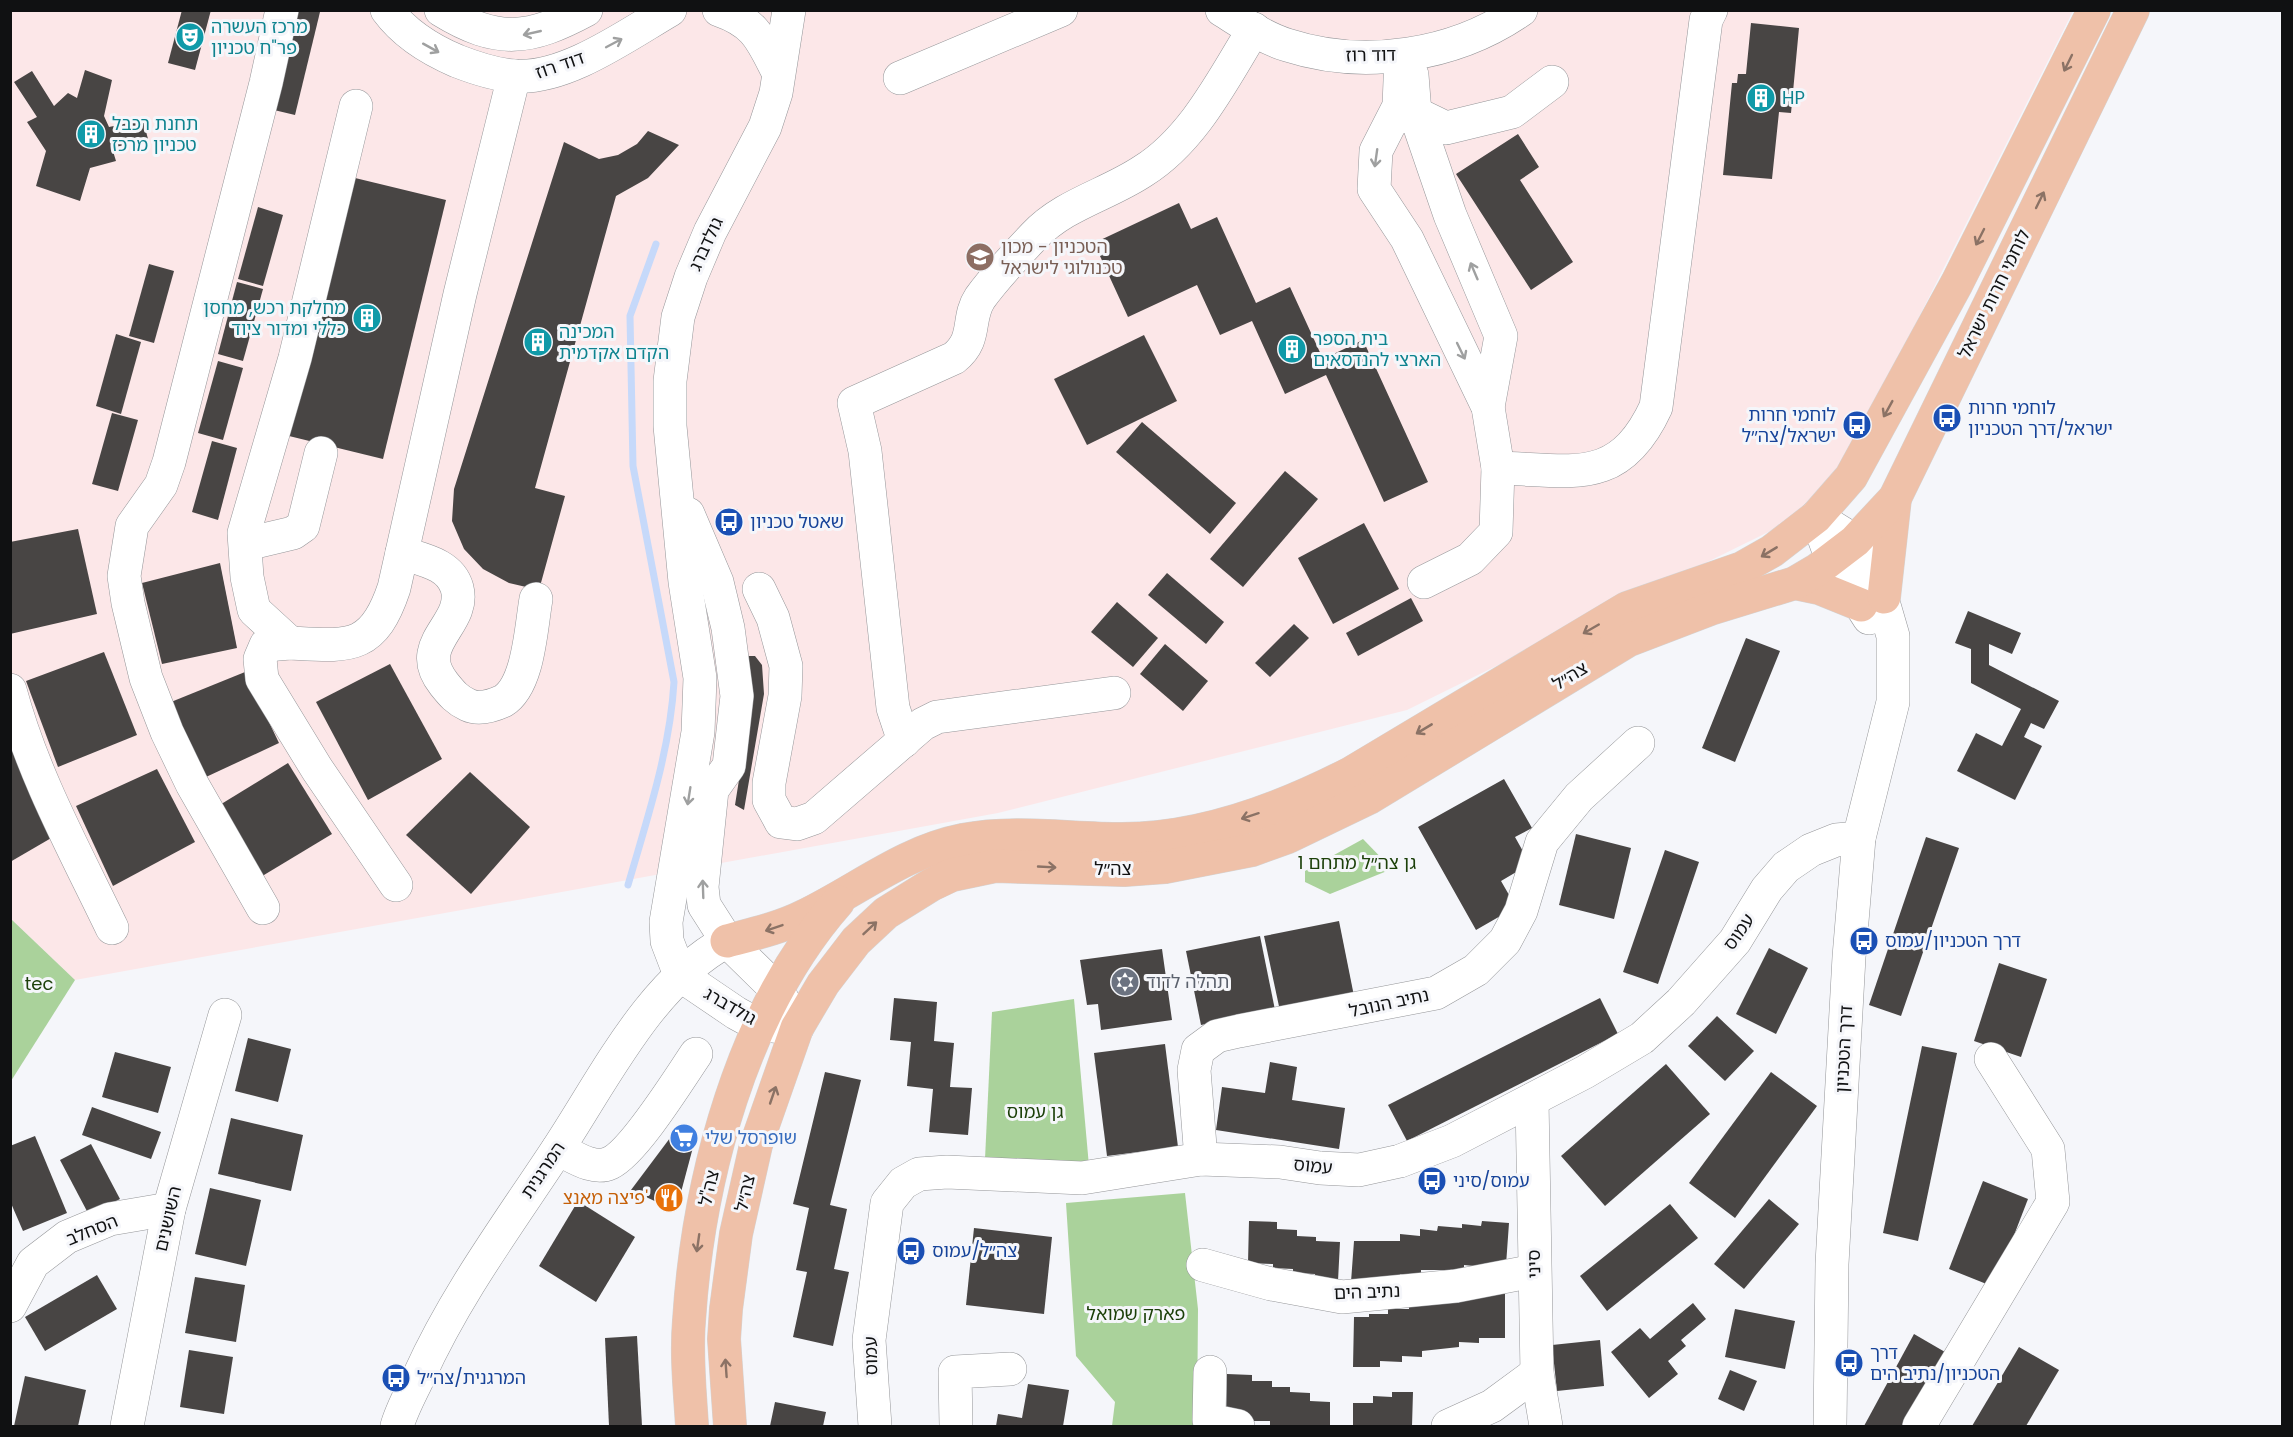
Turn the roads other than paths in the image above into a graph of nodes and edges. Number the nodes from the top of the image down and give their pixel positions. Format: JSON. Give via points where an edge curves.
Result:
{"nodes":[{"id":1,"x":282,"y":10,"type":"edge"},
{"id":2,"x":387,"y":10,"type":"edge"},
{"id":3,"x":441,"y":10,"type":"edge"},
{"id":4,"x":586,"y":10,"type":"edge"},
{"id":5,"x":670,"y":10,"type":"edge"},
{"id":6,"x":718,"y":10,"type":"edge"},
{"id":7,"x":760,"y":10,"type":"edge"},
{"id":8,"x":789,"y":10,"type":"edge"},
{"id":9,"x":1061,"y":10,"type":"edge"},
{"id":10,"x":1222,"y":10,"type":"edge"},
{"id":11,"x":1521,"y":10,"type":"edge"},
{"id":12,"x":1712,"y":10,"type":"edge"},
{"id":13,"x":2094,"y":10,"type":"edge"},
{"id":14,"x":2133,"y":10,"type":"edge"},
{"id":15,"x":1254,"y":29,"type":"junction"},
{"id":16,"x":1404,"y":64,"type":"junction"},
{"id":17,"x":778,"y":72,"type":"junction"},
{"id":18,"x":514,"y":76,"type":"junction"},
{"id":19,"x":900,"y":78,"type":"dead end"},
{"id":20,"x":1552,"y":82,"type":"dead end"},
{"id":21,"x":356,"y":106,"type":"dead end"},
{"id":22,"x":1404,"y":116,"type":"junction"},
{"id":23,"x":1488,"y":407,"type":"junction"},
{"id":24,"x":321,"y":453,"type":"dead end"},
{"id":25,"x":1498,"y":468,"type":"junction"},
{"id":26,"x":677,"y":487,"type":"junction"},
{"id":27,"x":1894,"y":498,"type":"junction"},
{"id":28,"x":1816,"y":517,"type":"junction"},
{"id":29,"x":692,"y":522,"type":"junction"},
{"id":30,"x":246,"y":544,"type":"junction"},
{"id":31,"x":1844,"y":550,"type":"junction"},
{"id":32,"x":402,"y":554,"type":"junction"},
{"id":33,"x":1424,"y":582,"type":"dead end"},
{"id":34,"x":1795,"y":584,"type":"junction"},
{"id":35,"x":536,"y":599,"type":"dead end"},
{"id":36,"x":1873,"y":601,"type":"junction"},
{"id":37,"x":751,"y":638,"type":"junction"},
{"id":38,"x":291,"y":643,"type":"junction"},
{"id":39,"x":734,"y":666,"type":"junction"},
{"id":40,"x":10,"y":690,"type":"edge"},
{"id":41,"x":1114,"y":693,"type":"dead end"},
{"id":42,"x":785,"y":696,"type":"junction"},
{"id":43,"x":904,"y":741,"type":"junction"},
{"id":44,"x":1638,"y":742,"type":"dead end"},
{"id":45,"x":712,"y":790,"type":"junction"},
{"id":46,"x":1859,"y":838,"type":"junction"},
{"id":47,"x":863,"y":882,"type":"junction"},
{"id":48,"x":396,"y":885,"type":"dead end"},
{"id":49,"x":264,"y":908,"type":"dead end"},
{"id":50,"x":112,"y":928,"type":"dead end"},
{"id":51,"x":727,"y":941,"type":"junction"},
{"id":52,"x":680,"y":975,"type":"junction"},
{"id":53,"x":778,"y":991,"type":"junction"},
{"id":54,"x":225,"y":1015,"type":"dead end"},
{"id":55,"x":758,"y":1025,"type":"junction"},
{"id":56,"x":796,"y":1028,"type":"junction"},
{"id":57,"x":696,"y":1054,"type":"dead end"},
{"id":58,"x":1991,"y":1059,"type":"dead end"},
{"id":59,"x":1532,"y":1100,"type":"junction"},
{"id":60,"x":558,"y":1149,"type":"junction"},
{"id":61,"x":1201,"y":1159,"type":"junction"},
{"id":62,"x":169,"y":1209,"type":"junction"},
{"id":63,"x":1203,"y":1265,"type":"dead end"},
{"id":64,"x":1534,"y":1271,"type":"junction"},
{"id":65,"x":10,"y":1306,"type":"edge"},
{"id":66,"x":1010,"y":1369,"type":"dead end"},
{"id":67,"x":1210,"y":1372,"type":"dead end"},
{"id":68,"x":1537,"y":1373,"type":"junction"},
{"id":69,"x":126,"y":1426,"type":"edge"},
{"id":70,"x":397,"y":1426,"type":"edge"},
{"id":71,"x":692,"y":1426,"type":"edge"},
{"id":72,"x":730,"y":1426,"type":"edge"},
{"id":73,"x":875,"y":1426,"type":"edge"},
{"id":74,"x":956,"y":1426,"type":"edge"},
{"id":75,"x":1238,"y":1426,"type":"edge"},
{"id":76,"x":1448,"y":1426,"type":"edge"},
{"id":77,"x":1546,"y":1426,"type":"edge"},
{"id":78,"x":1830,"y":1426,"type":"edge"},
{"id":79,"x":1919,"y":1426,"type":"edge"}],
"edges":[{"from":1,"to":49,"type":"street","via":[[169,462],[161,485],[132,526],[124,576],[147,678],[167,732],[192,784]]},
{"from":2,"to":18,"type":"street","name":"דוד רוז","one_way":true,"via":[[417,40],[449,57]]},
{"from":4,"to":3,"type":"street","name":"דוד רוז","one_way":true,"via":[[555,27],[525,35],[489,32]]},
{"from":18,"to":5,"type":"street","name":"דוד רוז","one_way":true,"via":[[541,75],[585,58]]},
{"from":6,"to":17,"type":"street","via":[[753,27]]},
{"from":7,"to":17,"type":"street"},
{"from":8,"to":17,"type":"street","name":"גולדברג"},
{"from":9,"to":19,"type":"street"},
{"from":10,"to":15,"type":"street","name":"דוד רוז"},
{"from":11,"to":16,"type":"street","name":"דוד רוז","via":[[1502,24]]},
{"from":12,"to":25,"type":"street","via":[[1706,20],[1656,407],[1627,452],[1606,466],[1578,470]]},
{"from":13,"to":28,"type":"main road","name":"לוחמי חרות ישראל","one_way":true,"via":[[1957,283],[1851,477]]},
{"from":27,"to":14,"type":"main road","name":"לוחמי חרות ישראל","one_way":true},
{"from":15,"to":16,"type":"street","name":"דוד רוז","via":[[1285,45],[1312,52]]},
{"from":15,"to":43,"type":"street","via":[[1206,107],[1165,153],[1143,171],[1061,213],[1035,235],[979,300],[966,348],[954,358],[854,404],[865,451],[893,708]]},
{"from":16,"to":22,"type":"street"},
{"from":17,"to":26,"type":"street","name":"גולדברג","via":[[765,127],[710,232],[678,317],[670,381]]},
{"from":18,"to":32,"type":"street"},
{"from":20,"to":22,"type":"street","via":[[1512,112],[1446,128]]},
{"from":21,"to":30,"type":"street","via":[[295,358],[244,533]]},
{"from":23,"to":22,"type":"street","one_way":true,"via":[[1501,336]]},
{"from":22,"to":23,"type":"street","one_way":true,"via":[[1376,151],[1374,189],[1407,239]]},
{"from":23,"to":25,"type":"street"},
{"from":24,"to":30,"type":"street","via":[[303,526],[293,533]]},
{"from":25,"to":33,"type":"street","via":[[1496,532],[1470,559]]},
{"from":26,"to":29,"type":"street","name":"גולדברג"},
{"from":26,"to":52,"type":"street","name":"גולדברג","one_way":true,"via":[[685,582],[700,678],[698,732],[666,922],[667,941]]},
{"from":27,"to":31,"type":"main road","name":"לוחמי חרות ישראל"},
{"from":27,"to":36,"type":"main road"},
{"from":28,"to":31,"type":"street","name":"דרך הטכניון"},
{"from":28,"to":47,"type":"main road","name":"צה״ל","one_way":true,"via":[[1772,551],[1742,568],[1627,608],[1351,774],[1306,796],[1220,825],[1154,837],[1011,835],[964,840],[914,854]]},
{"from":29,"to":39,"type":"street","name":"גולדברג","via":[[717,582]]},
{"from":29,"to":45,"type":"street","via":[[717,701]]},
{"from":30,"to":38,"type":"street","via":[[254,610]]},
{"from":31,"to":34,"type":"main road","name":"צה״ל"},
{"from":31,"to":36,"type":"street","name":"דרך הטכניון"},
{"from":32,"to":35,"type":"street","via":[[434,563],[447,571],[457,587],[458,604],[432,652],[436,675],[456,699],[474,707],[494,706],[507,698],[522,678]]},
{"from":32,"to":38,"type":"street","via":[[385,614],[369,634],[342,646]]},
{"from":34,"to":36,"type":"main road"},
{"from":56,"to":34,"type":"main road","name":"צה״ל","one_way":true,"via":[[823,984],[869,928],[908,898],[952,875],[995,866],[1124,870],[1165,867],[1270,843],[1369,798],[1629,640],[1700,612]]},
{"from":36,"to":46,"type":"street","name":"דרך הטכניון","via":[[1875,629],[1893,675],[1888,723]]},
{"from":37,"to":39,"type":"street"},
{"from":37,"to":42,"type":"street","via":[[768,653]]},
{"from":37,"to":42,"type":"street","via":[[760,622],[759,589],[782,646]]},
{"from":38,"to":48,"type":"street","via":[[266,645],[260,658],[262,679]]},
{"from":39,"to":45,"type":"street","name":"גולדברג","via":[[737,696],[729,766]]},
{"from":40,"to":50,"type":"street","via":[[53,804]]},
{"from":41,"to":43,"type":"street","via":[[950,713],[923,724]]},
{"from":42,"to":43,"type":"street","via":[[769,783],[769,800],[781,822],[797,824],[814,818]]},
{"from":44,"to":61,"type":"street","name":"נתיב הנובל","via":[[1579,797],[1542,842],[1521,911],[1505,941],[1476,970],[1436,993],[1217,1036],[1198,1050],[1194,1070]]},
{"from":51,"to":45,"type":"street","name":"גולדברג","one_way":true,"via":[[704,905],[702,887]]},
{"from":46,"to":59,"type":"street","name":"עמוס","via":[[1836,840],[1811,850],[1786,867],[1767,889],[1735,941],[1681,1002],[1642,1038]]},
{"from":46,"to":78,"type":"street","name":"דרך הטכניון","via":[[1832,1264]]},
{"from":47,"to":51,"type":"main road","one_way":true,"via":[[796,919]]},
{"from":47,"to":53,"type":"main road","name":"צה\"ל","via":[[829,913]]},
{"from":51,"to":52,"type":"street","name":"המרגנית","via":[[708,951]]},
{"from":51,"to":53,"type":"street","name":"גולדברג"},
{"from":52,"to":55,"type":"street","name":"גולדברג"},
{"from":52,"to":60,"type":"street","name":"המרגנית","via":[[653,1005]]},
{"from":53,"to":55,"type":"main road","name":"צה\"ל"},
{"from":53,"to":56,"type":"street","name":"גולדברג"},
{"from":54,"to":62,"type":"street","name":"השושנים"},
{"from":55,"to":56,"type":"street","name":"גולדברג"},
{"from":55,"to":71,"type":"main road","name":"צה\"ל","one_way":true,"via":[[722,1130],[700,1228],[688,1324]]},
{"from":72,"to":56,"type":"main road","name":"צה״ל","one_way":true,"via":[[724,1339],[736,1234],[756,1145]]},
{"from":57,"to":60,"type":"street","via":[[627,1150],[609,1164],[592,1165]]},
{"from":58,"to":79,"type":"street","via":[[2048,1149],[2053,1202]]},
{"from":59,"to":61,"type":"street","name":"עמוס","via":[[1452,1141],[1396,1162],[1359,1170]]},
{"from":59,"to":64,"type":"street","name":"סיני"},
{"from":60,"to":70,"type":"street","name":"המרגנית","via":[[440,1329]]},
{"from":61,"to":73,"type":"street","name":"עמוס","via":[[1082,1178],[947,1172],[919,1174],[903,1183],[887,1203],[869,1340]]},
{"from":62,"to":65,"type":"street","name":"הסחלב","via":[[110,1219],[67,1237],[33,1263]]},
{"from":62,"to":69,"type":"street","name":"השושנים"},
{"from":63,"to":64,"type":"street","name":"נתיב הים","via":[[1271,1284],[1342,1297],[1456,1286]]},
{"from":64,"to":68,"type":"street","name":"סיני"},
{"from":66,"to":74,"type":"street","via":[[955,1372]]},
{"from":67,"to":75,"type":"street","via":[[1209,1420]]},
{"from":68,"to":76,"type":"street","via":[[1492,1406]]},
{"from":68,"to":77,"type":"street","name":"סיני"}]}
